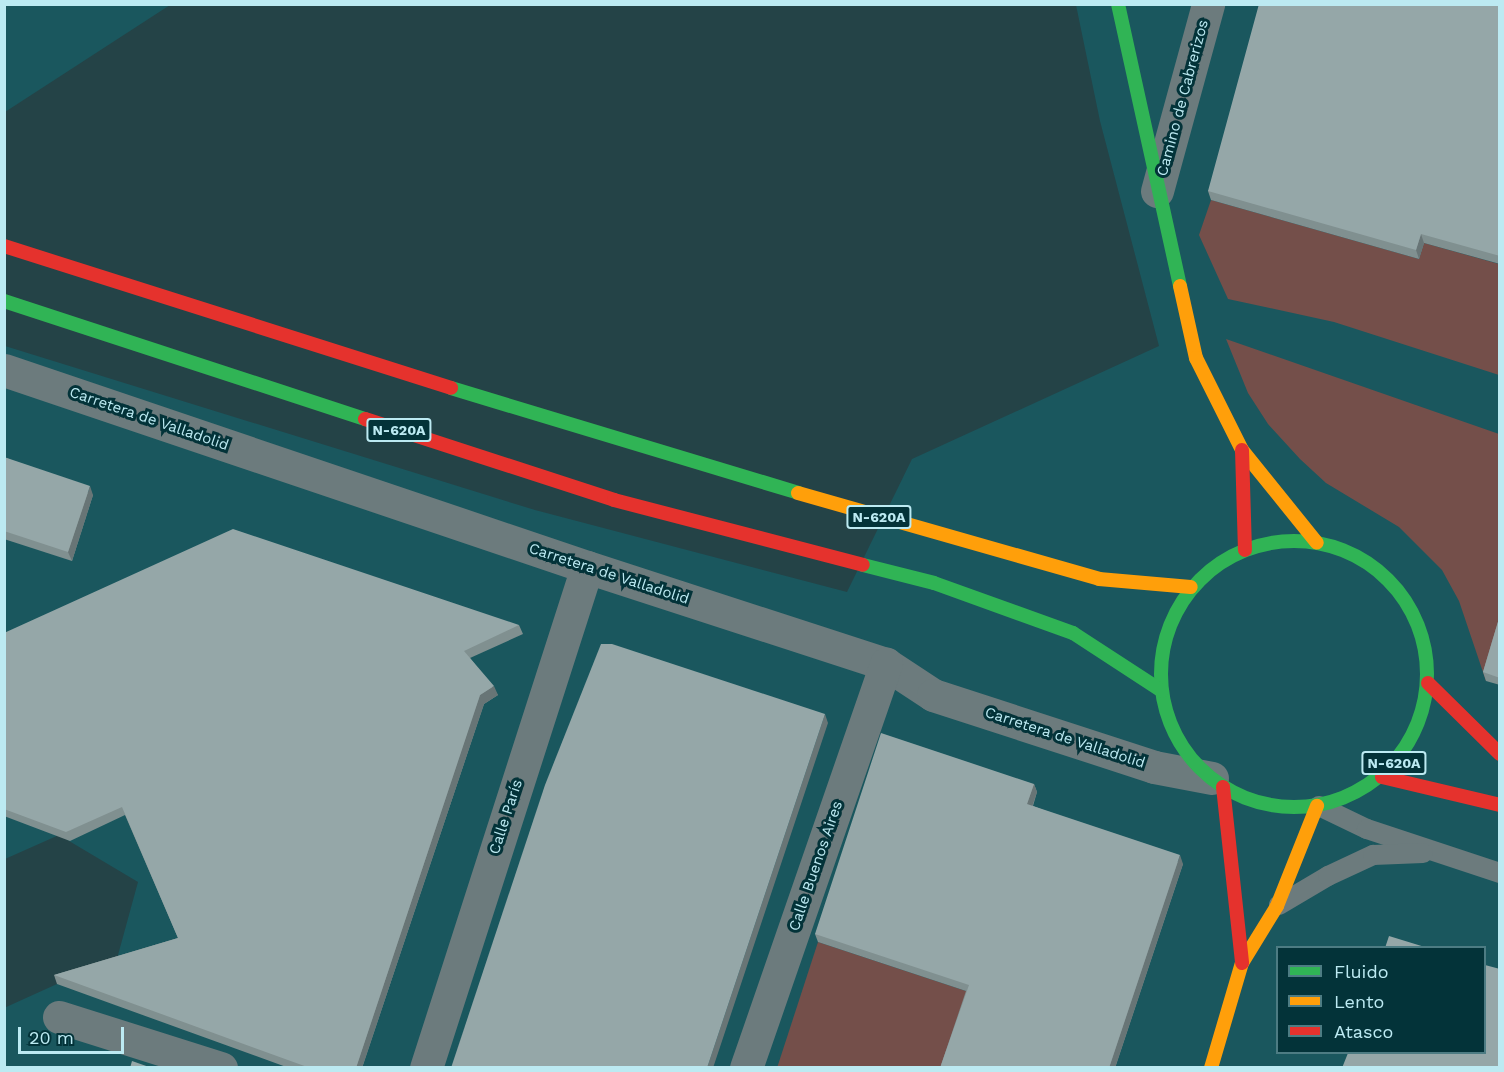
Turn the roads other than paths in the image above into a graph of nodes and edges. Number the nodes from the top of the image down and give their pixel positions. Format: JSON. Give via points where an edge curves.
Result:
{"nodes":[{"id":1,"x":1118,"y":4,"type":"edge"},
{"id":2,"x":1208,"y":4,"type":"edge"},
{"id":3,"x":1157,"y":191,"type":"junction"},
{"id":4,"x":4,"y":246,"type":"edge"},
{"id":5,"x":4,"y":301,"type":"edge"},
{"id":6,"x":4,"y":370,"type":"edge"},
{"id":7,"x":1242,"y":450,"type":"junction"},
{"id":8,"x":1317,"y":543,"type":"junction"},
{"id":9,"x":1245,"y":550,"type":"junction"},
{"id":10,"x":587,"y":567,"type":"junction"},
{"id":11,"x":1191,"y":587,"type":"junction"},
{"id":12,"x":886,"y":664,"type":"junction"},
{"id":13,"x":1428,"y":683,"type":"junction"},
{"id":14,"x":1162,"y":691,"type":"junction"},
{"id":15,"x":1500,"y":754,"type":"edge"},
{"id":16,"x":1382,"y":777,"type":"junction"},
{"id":17,"x":1217,"y":783,"type":"junction"},
{"id":18,"x":1500,"y":805,"type":"edge"},
{"id":19,"x":1318,"y":806,"type":"junction"},
{"id":20,"x":1434,"y":852,"type":"junction"},
{"id":21,"x":1500,"y":873,"type":"edge"},
{"id":22,"x":1277,"y":906,"type":"junction"},
{"id":23,"x":1242,"y":963,"type":"junction"},
{"id":24,"x":59,"y":1017,"type":"dead end"},
{"id":25,"x":221,"y":1068,"type":"edge"},
{"id":26,"x":426,"y":1068,"type":"edge"},
{"id":27,"x":746,"y":1068,"type":"edge"},
{"id":28,"x":1211,"y":1068,"type":"edge"}],
"edges":[{"from":1,"to":3,"type":"main road","name":"Camino de Cabrerizos"},
{"from":2,"to":3,"type":"street","name":"Camino de Cabrerizos"},
{"from":3,"to":7,"type":"main road","name":"Camino de Cabrerizos","via":[[1196,358]]},
{"from":4,"to":11,"type":"main road","number":"N-620A","via":[[653,452],[1099,579]]},
{"from":5,"to":14,"type":"main road","number":"N-620A","via":[[614,500],[934,583],[1073,633]]},
{"from":6,"to":10,"type":"street","name":"Carretera de Valladolid"},
{"from":7,"to":8,"type":"main road","name":"Camino de Cabrerizos"},
{"from":7,"to":9,"type":"main road","name":"Camino de Cabrerizos"},
{"from":8,"to":9,"type":"main road","number":"N-620A","via":[[1280,541]]},
{"from":8,"to":13,"type":"main road","number":"N-620A","via":[[1354,556],[1386,578],[1410,608],[1422,643]]},
{"from":9,"to":11,"type":"main road","number":"N-620A","via":[[1215,566]]},
{"from":10,"to":12,"type":"street","name":"Carretera de Valladolid"},
{"from":10,"to":26,"type":"street","name":"Calle París"},
{"from":11,"to":14,"type":"main road","number":"N-620A","via":[[1168,620],[1162,641]]},
{"from":12,"to":17,"type":"street","name":"Carretera de Valladolid","via":[[933,695],[1154,767]]},
{"from":12,"to":27,"type":"street","name":"Calle Buenos Aires"},
{"from":13,"to":15,"type":"main road"},
{"from":13,"to":16,"type":"main road","number":"N-620A","via":[[1422,718],[1408,746]]},
{"from":14,"to":17,"type":"main road","number":"N-620A","via":[[1179,739]]},
{"from":16,"to":18,"type":"main road","number":"N-620a"},
{"from":16,"to":19,"type":"main road","number":"N-620A","via":[[1344,800]]},
{"from":17,"to":19,"type":"main road","number":"N-620A","via":[[1266,803]]},
{"from":17,"to":23,"type":"main road"},
{"from":19,"to":20,"type":"lane","via":[[1367,829]]},
{"from":19,"to":22,"type":"main road"},
{"from":20,"to":21,"type":"lane"},
{"from":20,"to":22,"type":"lane","via":[[1373,855]]},
{"from":22,"to":23,"type":"main road"},
{"from":23,"to":28,"type":"main road"},
{"from":24,"to":25,"type":"street"}]}
